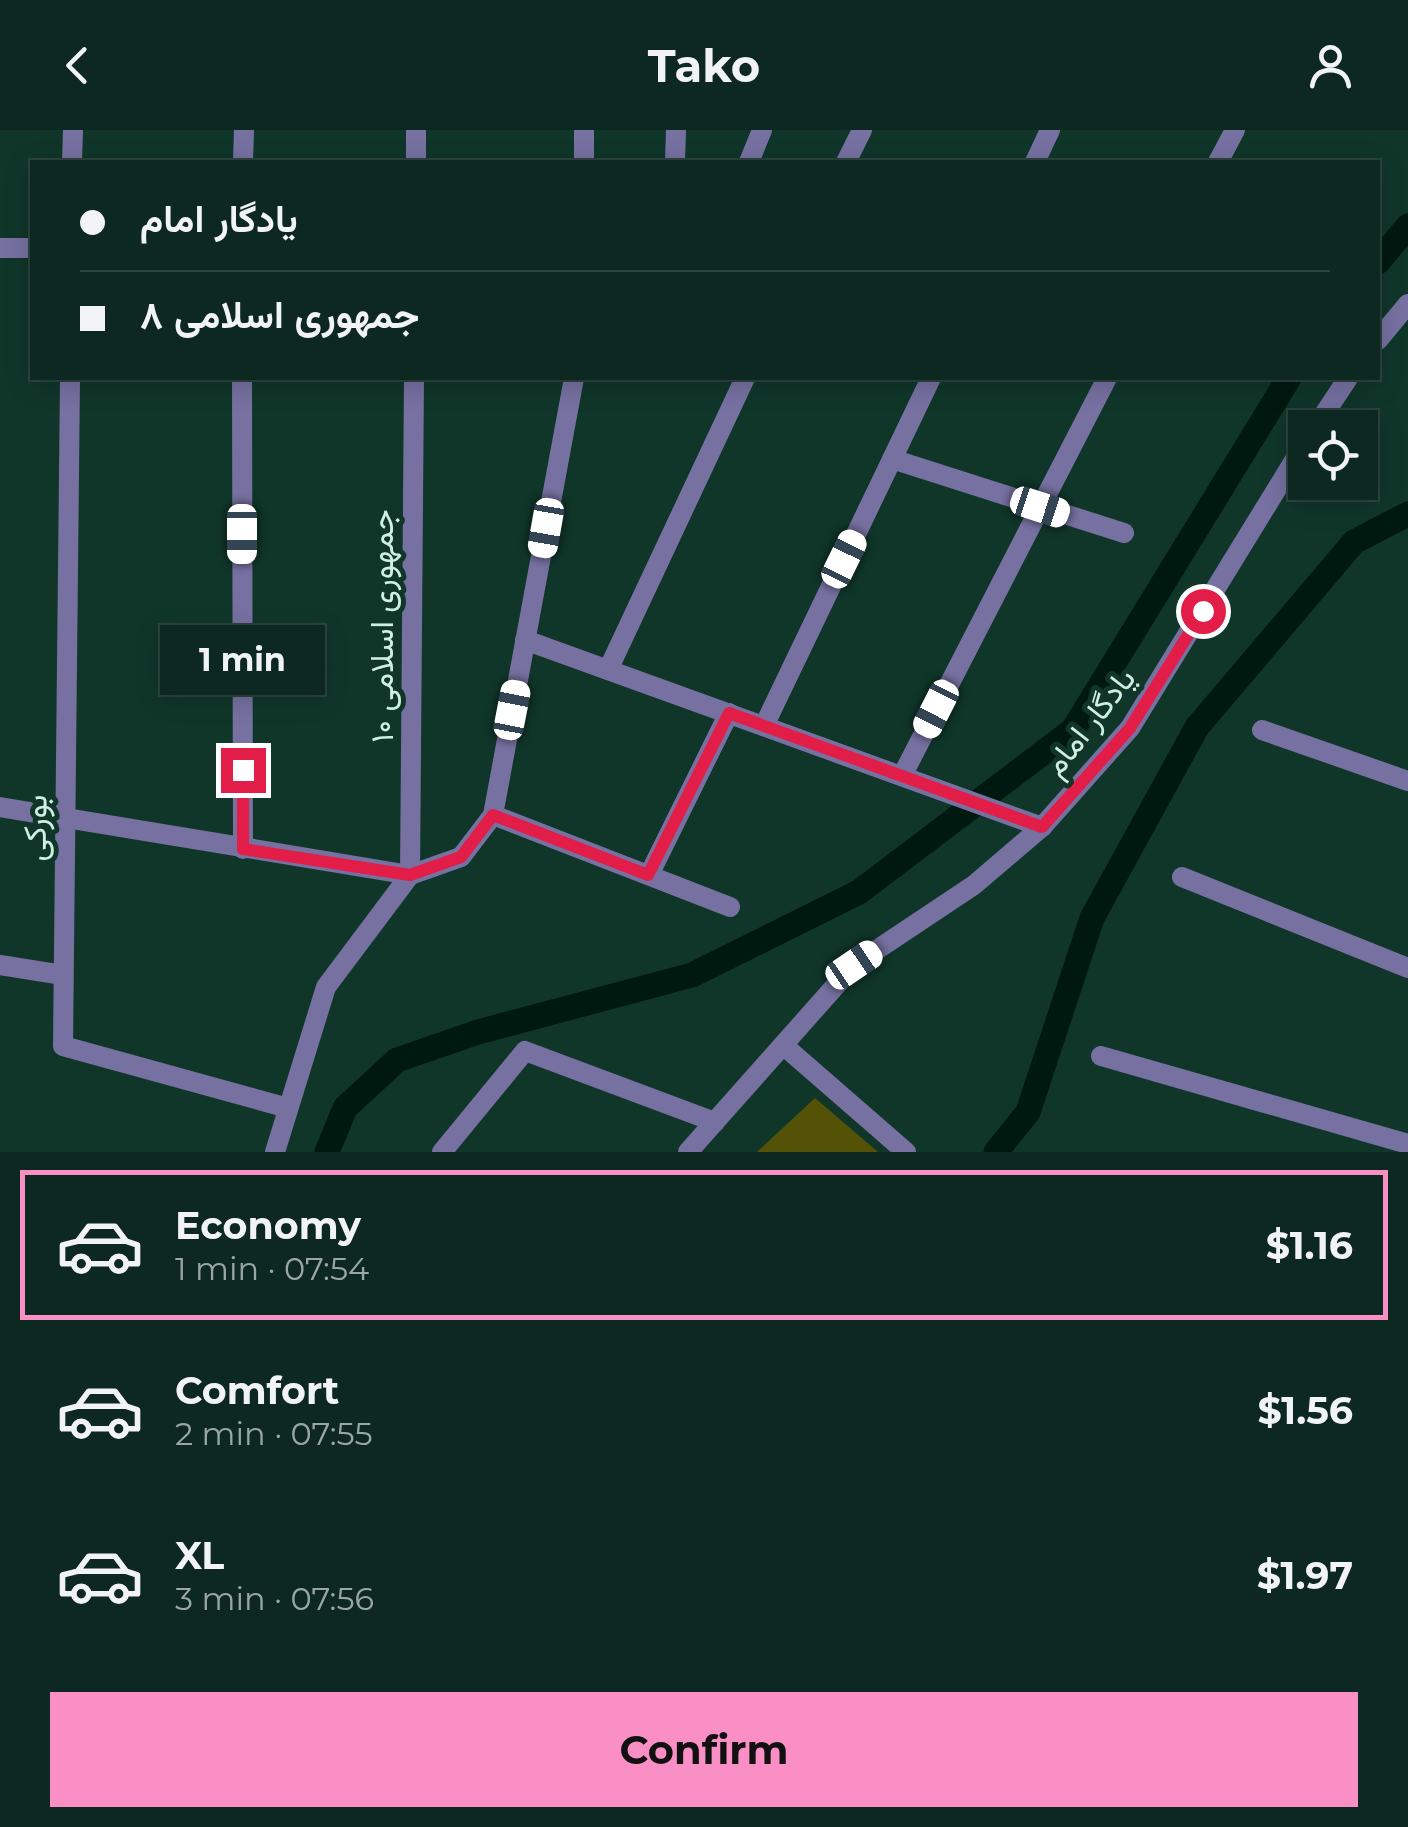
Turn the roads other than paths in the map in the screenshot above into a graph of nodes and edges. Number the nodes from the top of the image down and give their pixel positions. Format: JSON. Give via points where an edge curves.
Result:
{"nodes":[{"id":1,"x":73,"y":130,"type":"edge"},
{"id":2,"x":244,"y":130,"type":"edge"},
{"id":3,"x":416,"y":130,"type":"edge"},
{"id":4,"x":584,"y":130,"type":"edge"},
{"id":5,"x":676,"y":130,"type":"edge"},
{"id":6,"x":762,"y":130,"type":"edge"},
{"id":7,"x":862,"y":130,"type":"edge"},
{"id":8,"x":1050,"y":130,"type":"edge"},
{"id":9,"x":1235,"y":130,"type":"edge"},
{"id":10,"x":72,"y":160,"type":"edge"},
{"id":11,"x":244,"y":160,"type":"edge"},
{"id":12,"x":416,"y":160,"type":"edge"},
{"id":13,"x":584,"y":160,"type":"edge"},
{"id":14,"x":676,"y":160,"type":"edge"},
{"id":15,"x":751,"y":160,"type":"edge"},
{"id":16,"x":847,"y":160,"type":"edge"},
{"id":17,"x":1036,"y":160,"type":"edge"},
{"id":18,"x":1219,"y":160,"type":"edge"},
{"id":19,"x":0,"y":248,"type":"edge"},
{"id":20,"x":30,"y":248,"type":"edge"},
{"id":21,"x":1408,"y":304,"type":"edge"},
{"id":22,"x":1380,"y":338,"type":"edge"},
{"id":23,"x":70,"y":380,"type":"edge"},
{"id":24,"x":242,"y":380,"type":"edge"},
{"id":25,"x":414,"y":380,"type":"edge"},
{"id":26,"x":574,"y":380,"type":"edge"},
{"id":27,"x":744,"y":380,"type":"edge"},
{"id":28,"x":930,"y":380,"type":"edge"},
{"id":29,"x":1107,"y":380,"type":"edge"},
{"id":30,"x":1347,"y":380,"type":"edge"},
{"id":31,"x":1327,"y":410,"type":"edge"},
{"id":32,"x":892,"y":460,"type":"junction"},
{"id":33,"x":1288,"y":471,"type":"edge"},
{"id":34,"x":1040,"y":507,"type":"junction"},
{"id":35,"x":1124,"y":534,"type":"dead end"},
{"id":36,"x":526,"y":640,"type":"junction"},
{"id":37,"x":608,"y":670,"type":"junction"},
{"id":38,"x":729,"y":713,"type":"junction"},
{"id":39,"x":764,"y":726,"type":"junction"},
{"id":40,"x":1262,"y":730,"type":"dead end"},
{"id":41,"x":902,"y":776,"type":"junction"},
{"id":42,"x":1408,"y":781,"type":"edge"},
{"id":43,"x":0,"y":807,"type":"edge"},
{"id":44,"x":493,"y":815,"type":"junction"},
{"id":45,"x":65,"y":818,"type":"junction"},
{"id":46,"x":1042,"y":827,"type":"junction"},
{"id":47,"x":243,"y":849,"type":"junction"},
{"id":48,"x":410,"y":875,"type":"junction"},
{"id":49,"x":648,"y":875,"type":"junction"},
{"id":50,"x":1182,"y":877,"type":"dead end"},
{"id":51,"x":730,"y":906,"type":"dead end"},
{"id":52,"x":0,"y":965,"type":"edge"},
{"id":53,"x":1408,"y":968,"type":"edge"},
{"id":54,"x":63,"y":975,"type":"junction"},
{"id":55,"x":784,"y":1045,"type":"junction"},
{"id":56,"x":1101,"y":1056,"type":"dead end"},
{"id":57,"x":288,"y":1108,"type":"junction"},
{"id":58,"x":715,"y":1122,"type":"junction"},
{"id":59,"x":1408,"y":1144,"type":"edge"},
{"id":60,"x":902,"y":1150,"type":"edge"},
{"id":61,"x":275,"y":1152,"type":"edge"},
{"id":62,"x":442,"y":1152,"type":"edge"},
{"id":63,"x":688,"y":1152,"type":"edge"}],
"edges":[{"from":1,"to":10,"type":"street"},
{"from":2,"to":11,"type":"street"},
{"from":3,"to":12,"type":"street"},
{"from":4,"to":13,"type":"street"},
{"from":5,"to":14,"type":"street"},
{"from":6,"to":15,"type":"street"},
{"from":7,"to":16,"type":"street"},
{"from":8,"to":17,"type":"street"},
{"from":9,"to":18,"type":"street"},
{"from":19,"to":20,"type":"street"},
{"from":21,"to":22,"type":"street"},
{"from":23,"to":45,"type":"street","name":"بورکی"},
{"from":24,"to":47,"type":"street"},
{"from":25,"to":48,"type":"street","name":"جمهوری اسلامی ۱۰"},
{"from":26,"to":36,"type":"street"},
{"from":27,"to":37,"type":"street"},
{"from":28,"to":32,"type":"street"},
{"from":29,"to":34,"type":"street"},
{"from":30,"to":31,"type":"street"},
{"from":32,"to":34,"type":"street"},
{"from":32,"to":39,"type":"street"},
{"from":33,"to":46,"type":"street","name":"یادگار امام","via":[[1130,728]]},
{"from":34,"to":35,"type":"street"},
{"from":34,"to":41,"type":"street"},
{"from":36,"to":37,"type":"street"},
{"from":36,"to":44,"type":"street"},
{"from":37,"to":38,"type":"street"},
{"from":38,"to":39,"type":"street"},
{"from":38,"to":49,"type":"street"},
{"from":39,"to":41,"type":"street"},
{"from":40,"to":42,"type":"street"},
{"from":41,"to":46,"type":"street"},
{"from":43,"to":45,"type":"street"},
{"from":44,"to":48,"type":"street","via":[[461,857]]},
{"from":44,"to":49,"type":"street"},
{"from":45,"to":47,"type":"street"},
{"from":45,"to":54,"type":"street","name":"بورکی"},
{"from":46,"to":55,"type":"street","name":"یادگار امام","via":[[974,885],[854,965]]},
{"from":47,"to":48,"type":"street"},
{"from":48,"to":57,"type":"street","via":[[326,987]]},
{"from":49,"to":51,"type":"street"},
{"from":50,"to":53,"type":"street"},
{"from":52,"to":54,"type":"street"},
{"from":54,"to":57,"type":"street","name":"بورکی","via":[[63,1046]]},
{"from":55,"to":58,"type":"street","name":"یادگار امام"},
{"from":55,"to":60,"type":"street"},
{"from":56,"to":59,"type":"street"},
{"from":57,"to":61,"type":"street"},
{"from":58,"to":62,"type":"street","via":[[526,1051]]},
{"from":58,"to":63,"type":"street","name":"یادگار امام"}]}
